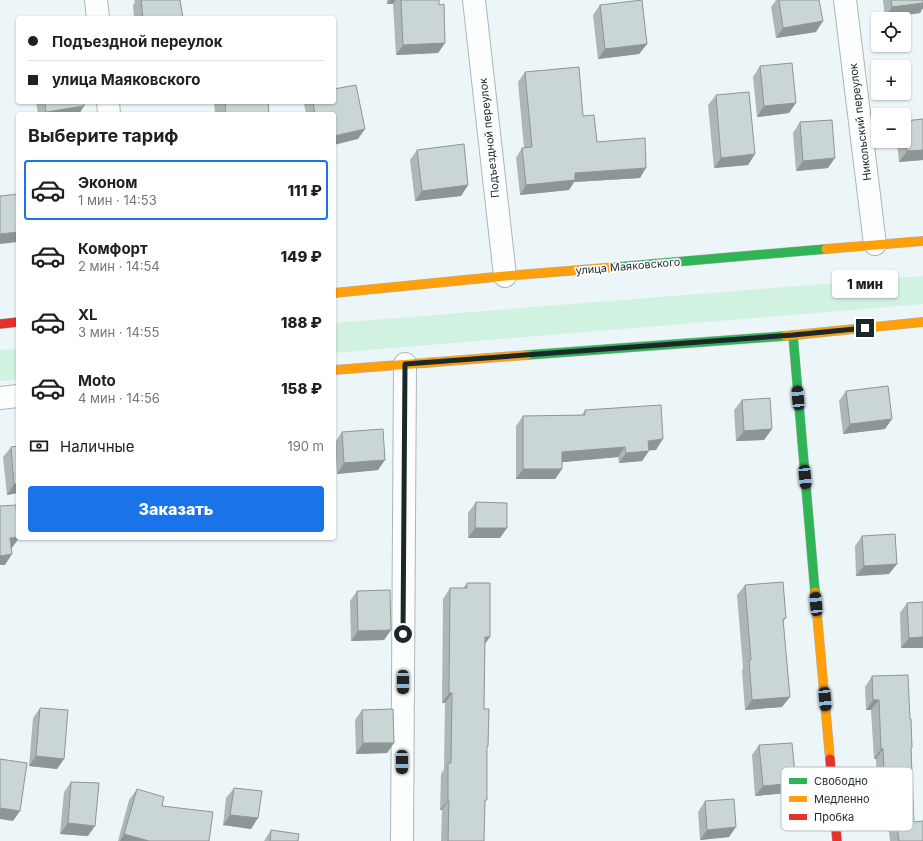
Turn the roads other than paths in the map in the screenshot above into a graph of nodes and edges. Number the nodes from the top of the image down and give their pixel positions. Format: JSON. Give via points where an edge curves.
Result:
{"nodes":[{"id":1,"x":96,"y":0,"type":"edge"},
{"id":2,"x":474,"y":0,"type":"edge"},
{"id":3,"x":845,"y":0,"type":"edge"},
{"id":4,"x":98,"y":16,"type":"edge"},
{"id":5,"x":923,"y":241,"type":"edge"},
{"id":6,"x":875,"y":244,"type":"junction"},
{"id":7,"x":504,"y":276,"type":"junction"},
{"id":8,"x":336,"y":293,"type":"edge"},
{"id":9,"x":16,"y":322,"type":"edge"},
{"id":10,"x":923,"y":322,"type":"edge"},
{"id":11,"x":0,"y":324,"type":"edge"},
{"id":12,"x":793,"y":335,"type":"junction"},
{"id":13,"x":405,"y":364,"type":"junction"},
{"id":14,"x":336,"y":370,"type":"edge"},
{"id":15,"x":16,"y":396,"type":"edge"},
{"id":16,"x":0,"y":398,"type":"edge"},
{"id":17,"x":831,"y":767,"type":"edge"},
{"id":18,"x":836,"y":831,"type":"edge"},
{"id":19,"x":402,"y":841,"type":"edge"},
{"id":20,"x":837,"y":841,"type":"edge"}],
"edges":[{"from":1,"to":4,"type":"street"},
{"from":2,"to":7,"type":"street","name":"Подъездной переулок"},
{"from":3,"to":6,"type":"street","name":"Никольский переулок"},
{"from":5,"to":6,"type":"street","name":"улица Маяковского"},
{"from":6,"to":7,"type":"street","name":"улица Маяковского"},
{"from":7,"to":8,"type":"street","name":"улица Маяковского"},
{"from":9,"to":11,"type":"street"},
{"from":10,"to":12,"type":"street"},
{"from":12,"to":13,"type":"street"},
{"from":12,"to":17,"type":"street"},
{"from":13,"to":14,"type":"street"},
{"from":13,"to":19,"type":"street"},
{"from":15,"to":16,"type":"street"},
{"from":18,"to":20,"type":"street"}]}
